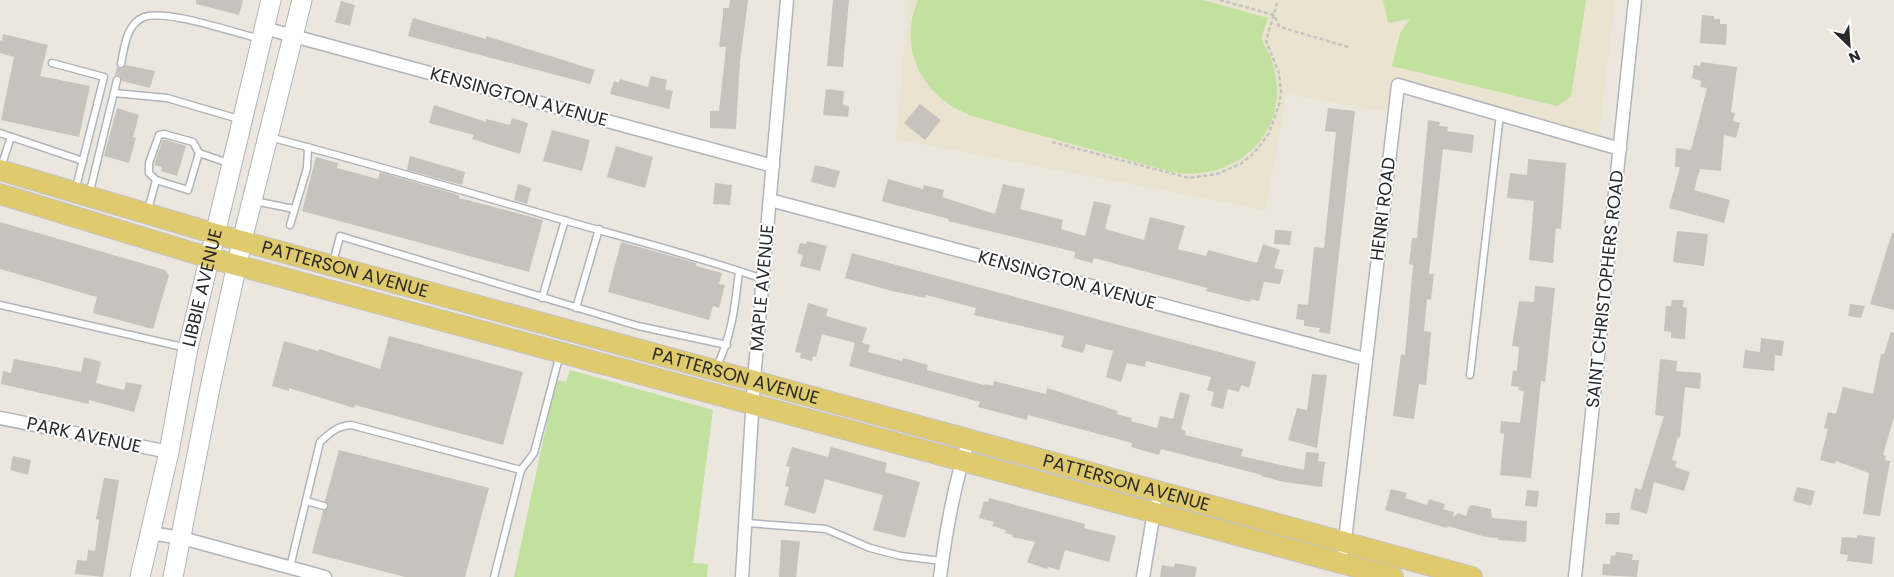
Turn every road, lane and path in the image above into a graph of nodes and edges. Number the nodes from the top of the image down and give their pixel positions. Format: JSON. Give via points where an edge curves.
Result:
{"nodes":[{"id":1,"x":271,"y":0,"type":"edge"},
{"id":2,"x":302,"y":0,"type":"edge"},
{"id":3,"x":787,"y":0,"type":"edge"},
{"id":4,"x":1220,"y":0,"type":"edge"},
{"id":5,"x":1278,"y":0,"type":"edge"},
{"id":6,"x":1635,"y":0,"type":"edge"},
{"id":7,"x":1232,"y":2,"type":"edge"},
{"id":8,"x":1274,"y":15,"type":"junction"},
{"id":9,"x":263,"y":34,"type":"junction"},
{"id":10,"x":293,"y":36,"type":"junction"},
{"id":11,"x":1348,"y":47,"type":"dead end"},
{"id":12,"x":52,"y":63,"type":"dead end"},
{"id":13,"x":121,"y":64,"type":"dead end"},
{"id":14,"x":117,"y":80,"type":"dead end"},
{"id":15,"x":114,"y":93,"type":"junction"},
{"id":16,"x":1500,"y":114,"type":"junction"},
{"id":17,"x":243,"y":120,"type":"junction"},
{"id":18,"x":0,"y":133,"type":"edge"},
{"id":19,"x":11,"y":137,"type":"junction"},
{"id":20,"x":267,"y":137,"type":"junction"},
{"id":21,"x":1052,"y":142,"type":"dead end"},
{"id":22,"x":308,"y":147,"type":"junction"},
{"id":23,"x":1620,"y":149,"type":"junction"},
{"id":24,"x":199,"y":153,"type":"junction"},
{"id":25,"x":83,"y":161,"type":"junction"},
{"id":26,"x":232,"y":164,"type":"junction"},
{"id":27,"x":773,"y":166,"type":"junction"},
{"id":28,"x":0,"y":170,"type":"edge"},
{"id":29,"x":156,"y":180,"type":"junction"},
{"id":30,"x":0,"y":194,"type":"edge"},
{"id":31,"x":82,"y":194,"type":"junction"},
{"id":32,"x":770,"y":200,"type":"junction"},
{"id":33,"x":252,"y":201,"type":"junction"},
{"id":34,"x":294,"y":209,"type":"junction"},
{"id":35,"x":147,"y":213,"type":"junction"},
{"id":36,"x":565,"y":220,"type":"junction"},
{"id":37,"x":290,"y":224,"type":"dead end"},
{"id":38,"x":599,"y":229,"type":"junction"},
{"id":39,"x":216,"y":234,"type":"junction"},
{"id":40,"x":242,"y":241,"type":"junction"},
{"id":41,"x":210,"y":258,"type":"junction"},
{"id":42,"x":237,"y":265,"type":"junction"},
{"id":43,"x":332,"y":266,"type":"junction"},
{"id":44,"x":739,"y":271,"type":"junction"},
{"id":45,"x":762,"y":279,"type":"junction"},
{"id":46,"x":542,"y":298,"type":"junction"},
{"id":47,"x":0,"y":305,"type":"edge"},
{"id":48,"x":576,"y":308,"type":"junction"},
{"id":49,"x":727,"y":345,"type":"junction"},
{"id":50,"x":188,"y":348,"type":"junction"},
{"id":51,"x":561,"y":353,"type":"junction"},
{"id":52,"x":1365,"y":359,"type":"junction"},
{"id":53,"x":716,"y":370,"type":"junction"},
{"id":54,"x":1470,"y":375,"type":"dead end"},
{"id":55,"x":754,"y":380,"type":"junction"},
{"id":56,"x":752,"y":405,"type":"junction"},
{"id":57,"x":0,"y":418,"type":"edge"},
{"id":58,"x":970,"y":439,"type":"junction"},
{"id":59,"x":169,"y":452,"type":"junction"},
{"id":60,"x":962,"y":460,"type":"junction"},
{"id":61,"x":521,"y":470,"type":"junction"},
{"id":62,"x":1158,"y":491,"type":"junction"},
{"id":63,"x":306,"y":501,"type":"junction"},
{"id":64,"x":324,"y":506,"type":"dead end"},
{"id":65,"x":1154,"y":511,"type":"junction"},
{"id":66,"x":746,"y":523,"type":"junction"},
{"id":67,"x":150,"y":533,"type":"junction"},
{"id":68,"x":182,"y":538,"type":"junction"},
{"id":69,"x":1345,"y":542,"type":"junction"},
{"id":70,"x":942,"y":561,"type":"junction"},
{"id":71,"x":1343,"y":563,"type":"junction"},
{"id":72,"x":290,"y":567,"type":"junction"},
{"id":73,"x":140,"y":577,"type":"edge"},
{"id":74,"x":174,"y":577,"type":"edge"},
{"id":75,"x":325,"y":577,"type":"edge"},
{"id":76,"x":494,"y":577,"type":"edge"},
{"id":77,"x":742,"y":577,"type":"edge"},
{"id":78,"x":940,"y":577,"type":"edge"},
{"id":79,"x":1143,"y":577,"type":"edge"},
{"id":80,"x":1393,"y":577,"type":"edge"},
{"id":81,"x":1472,"y":577,"type":"edge"},
{"id":82,"x":1575,"y":577,"type":"edge"}],
"edges":[{"from":1,"to":9,"type":"main road","name":"LIBBIE AVENUE"},
{"from":2,"to":10,"type":"main road","name":"LIBBIE AVENUE"},
{"from":3,"to":27,"type":"street","name":"MAPLE AVENUE"},
{"from":4,"to":7,"type":"path"},
{"from":5,"to":8,"type":"path"},
{"from":6,"to":23,"type":"street","name":"SAINT CHRISTOPHERS ROAD"},
{"from":7,"to":8,"type":"path"},
{"from":8,"to":11,"type":"path","via":[[1279,26]]},
{"from":8,"to":21,"type":"path","via":[[1266,41],[1279,73],[1281,92],[1277,112],[1264,142],[1236,166],[1209,176],[1184,177]]},
{"from":9,"to":10,"type":"street","name":"KENSINGTON AVENUE"},
{"from":9,"to":13,"type":"lane","via":[[169,16],[143,18],[127,36]]},
{"from":9,"to":17,"type":"main road","name":"LIBBIE AVENUE"},
{"from":10,"to":20,"type":"main road","name":"LIBBIE AVENUE"},
{"from":10,"to":27,"type":"street","name":"KENSINGTON AVENUE"},
{"from":12,"to":25,"type":"lane","via":[[104,77]]},
{"from":14,"to":15,"type":"lane"},
{"from":15,"to":17,"type":"lane","via":[[167,98]]},
{"from":15,"to":31,"type":"lane"},
{"from":16,"to":23,"type":"street","name":"HENRI ROAD"},
{"from":16,"to":52,"type":"street","name":"HENRI ROAD","via":[[1398,85]]},
{"from":16,"to":54,"type":"lane"},
{"from":17,"to":26,"type":"main road","name":"LIBBIE AVENUE"},
{"from":18,"to":19,"type":"lane"},
{"from":19,"to":25,"type":"lane"},
{"from":19,"to":28,"type":"lane"},
{"from":20,"to":22,"type":"lane"},
{"from":20,"to":33,"type":"main road","name":"LIBBIE AVENUE"},
{"from":22,"to":34,"type":"lane","via":[[307,168]]},
{"from":22,"to":36,"type":"lane"},
{"from":23,"to":82,"type":"street","name":"SAINT CHRISTOPHERS ROAD"},
{"from":24,"to":26,"type":"lane"},
{"from":24,"to":29,"type":"lane","via":[[188,190]]},
{"from":24,"to":29,"type":"lane","via":[[193,142],[159,135],[149,163],[149,173]]},
{"from":25,"to":31,"type":"lane"},
{"from":26,"to":39,"type":"main road","name":"LIBBIE AVENUE"},
{"from":27,"to":32,"type":"street","name":"MAPLE AVENUE"},
{"from":28,"to":31,"type":"main road","name":"PATTERSON AVENUE"},
{"from":29,"to":35,"type":"lane"},
{"from":30,"to":41,"type":"main road","name":"PATTERSON AVENUE"},
{"from":31,"to":35,"type":"main road","name":"PATTERSON AVENUE"},
{"from":32,"to":45,"type":"street","name":"MAPLE AVENUE"},
{"from":32,"to":52,"type":"street","name":"KENSINGTON AVENUE"},
{"from":33,"to":34,"type":"lane"},
{"from":33,"to":40,"type":"main road","name":"LIBBIE AVENUE"},
{"from":34,"to":37,"type":"lane"},
{"from":35,"to":39,"type":"main road","name":"PATTERSON AVENUE"},
{"from":36,"to":38,"type":"lane"},
{"from":36,"to":46,"type":"lane"},
{"from":38,"to":44,"type":"lane"},
{"from":38,"to":48,"type":"lane"},
{"from":39,"to":40,"type":"main road","name":"PATTERSON AVENUE"},
{"from":39,"to":41,"type":"main road","name":"LIBBIE AVENUE"},
{"from":40,"to":42,"type":"main road","name":"LIBBIE AVENUE"},
{"from":40,"to":43,"type":"main road","name":"PATTERSON AVENUE"},
{"from":41,"to":42,"type":"main road","name":"PATTERSON AVENUE"},
{"from":41,"to":50,"type":"main road","name":"LIBBIE AVENUE"},
{"from":42,"to":51,"type":"main road","name":"PATTERSON AVENUE"},
{"from":42,"to":68,"type":"main road","name":"LIBBIE AVENUE"},
{"from":43,"to":46,"type":"lane","via":[[340,236]]},
{"from":43,"to":53,"type":"main road","name":"PATTERSON AVENUE"},
{"from":44,"to":45,"type":"lane"},
{"from":44,"to":49,"type":"lane","via":[[734,319]]},
{"from":45,"to":55,"type":"street","name":"MAPLE AVENUE"},
{"from":46,"to":48,"type":"lane"},
{"from":47,"to":50,"type":"lane"},
{"from":48,"to":49,"type":"lane","via":[[638,326]]},
{"from":49,"to":53,"type":"lane"},
{"from":50,"to":59,"type":"main road","name":"LIBBIE AVENUE"},
{"from":51,"to":56,"type":"main road","name":"PATTERSON AVENUE"},
{"from":51,"to":61,"type":"lane","via":[[534,452]]},
{"from":52,"to":69,"type":"street","name":"HENRI ROAD"},
{"from":53,"to":55,"type":"main road","name":"PATTERSON AVENUE"},
{"from":55,"to":56,"type":"street","name":"MAPLE AVENUE"},
{"from":55,"to":58,"type":"main road","name":"PATTERSON AVENUE"},
{"from":56,"to":60,"type":"main road","name":"PATTERSON AVENUE"},
{"from":56,"to":66,"type":"street","name":"MAPLE AVENUE"},
{"from":57,"to":59,"type":"street","name":"PARK AVENUE"},
{"from":58,"to":60,"type":"street"},
{"from":58,"to":62,"type":"main road","name":"PATTERSON AVENUE"},
{"from":59,"to":67,"type":"main road","name":"LIBBIE AVENUE"},
{"from":60,"to":65,"type":"main road","name":"PATTERSON AVENUE"},
{"from":60,"to":70,"type":"street"},
{"from":61,"to":63,"type":"lane","via":[[342,425],[320,442]]},
{"from":61,"to":76,"type":"lane"},
{"from":62,"to":65,"type":"street"},
{"from":62,"to":69,"type":"main road","name":"PATTERSON AVENUE"},
{"from":63,"to":64,"type":"lane"},
{"from":63,"to":72,"type":"lane"},
{"from":65,"to":71,"type":"main road","name":"PATTERSON AVENUE"},
{"from":65,"to":79,"type":"street"},
{"from":66,"to":70,"type":"lane","via":[[826,528],[870,548]]},
{"from":66,"to":77,"type":"street","name":"MAPLE AVENUE"},
{"from":67,"to":68,"type":"street"},
{"from":67,"to":73,"type":"main road","name":"LIBBIE AVENUE"},
{"from":68,"to":72,"type":"street"},
{"from":68,"to":74,"type":"main road","name":"LIBBIE AVENUE"},
{"from":69,"to":71,"type":"street","name":"HENRI ROAD"},
{"from":69,"to":81,"type":"main road","name":"PATTERSON AVENUE"},
{"from":70,"to":78,"type":"street"},
{"from":71,"to":80,"type":"main road","name":"PATTERSON AVENUE"},
{"from":72,"to":75,"type":"street"}]}
